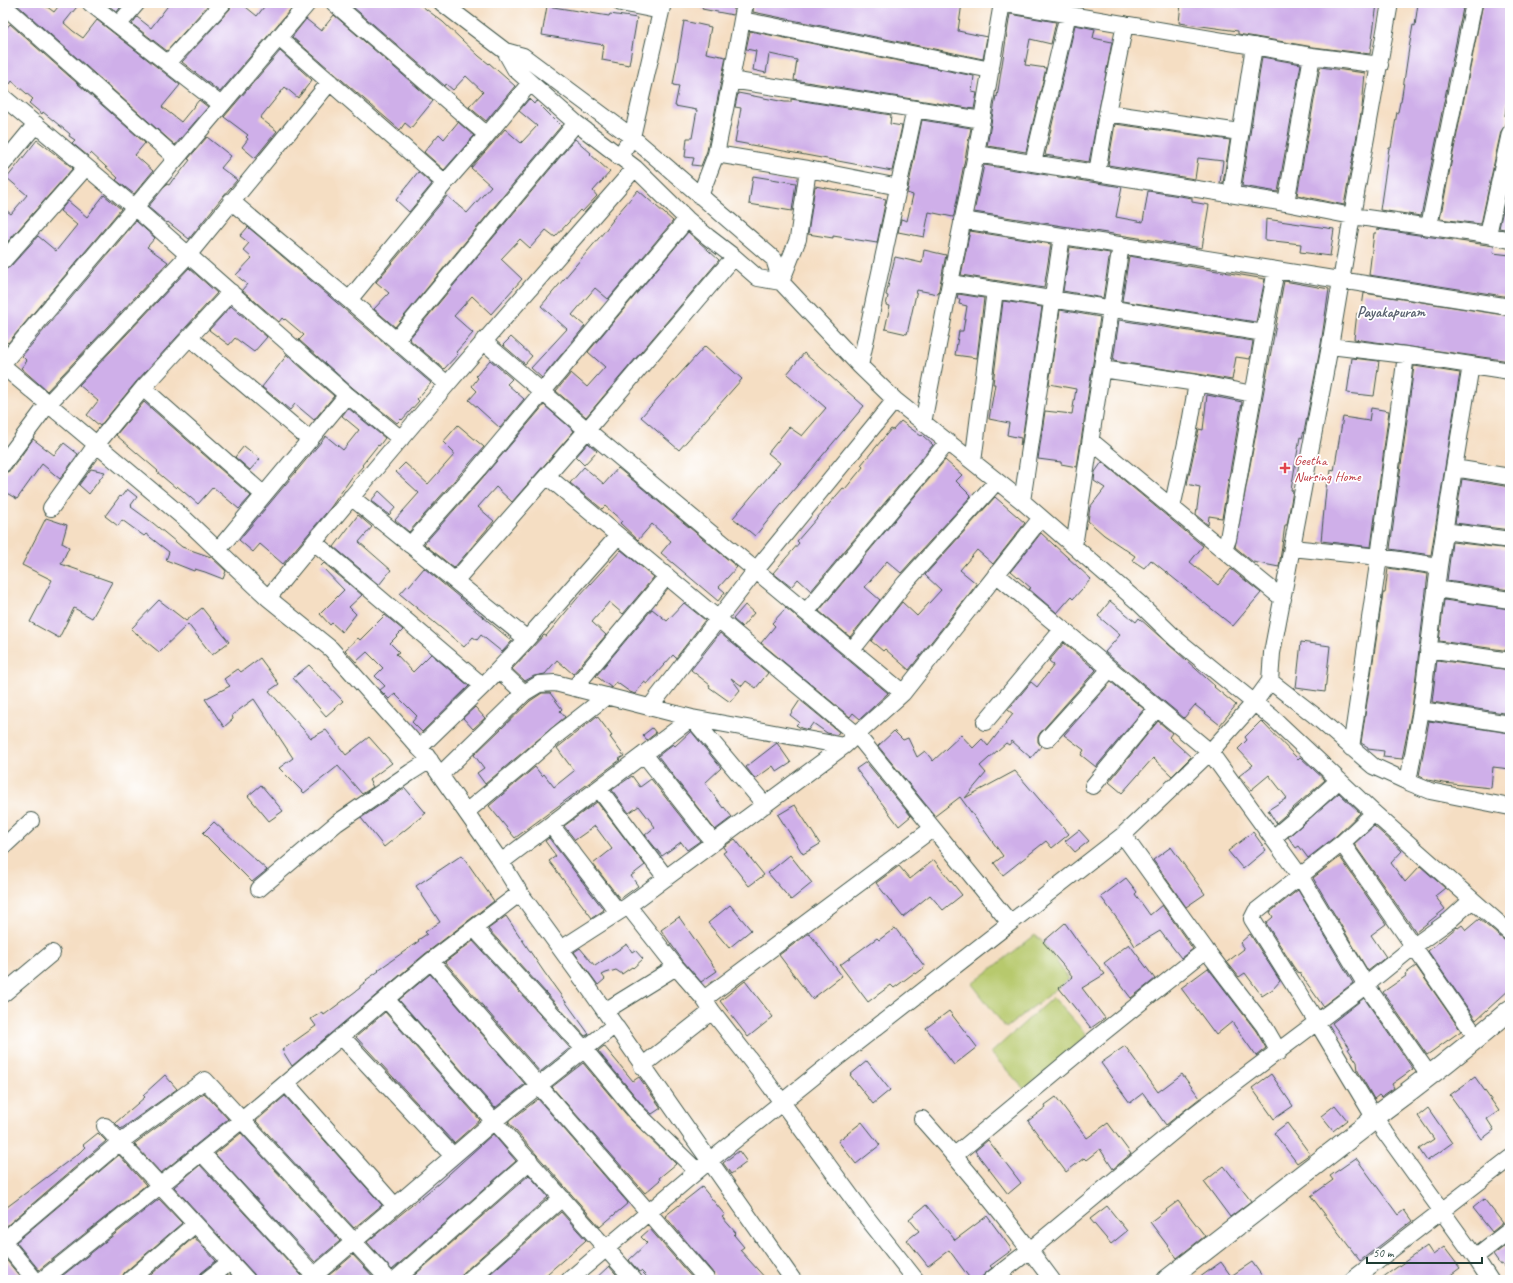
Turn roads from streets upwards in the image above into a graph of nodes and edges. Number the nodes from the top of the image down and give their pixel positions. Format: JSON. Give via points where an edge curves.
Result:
{"nodes":[{"id":1,"x":90,"y":3,"type":"edge"},
{"id":2,"x":137,"y":3,"type":"edge"},
{"id":3,"x":222,"y":3,"type":"edge"},
{"id":4,"x":308,"y":3,"type":"edge"},
{"id":5,"x":334,"y":3,"type":"edge"},
{"id":6,"x":442,"y":3,"type":"edge"},
{"id":7,"x":621,"y":3,"type":"edge"},
{"id":8,"x":745,"y":3,"type":"edge"},
{"id":9,"x":1001,"y":3,"type":"edge"},
{"id":10,"x":1390,"y":3,"type":"edge"},
{"id":11,"x":1474,"y":3,"type":"edge"},
{"id":12,"x":662,"y":7,"type":"edge"},
{"id":13,"x":8,"y":10,"type":"edge"},
{"id":14,"x":1068,"y":14,"type":"junction"},
{"id":15,"x":742,"y":20,"type":"junction"},
{"id":16,"x":1125,"y":24,"type":"junction"},
{"id":17,"x":118,"y":25,"type":"junction"},
{"id":18,"x":278,"y":37,"type":"junction"},
{"id":19,"x":1254,"y":46,"type":"junction"},
{"id":20,"x":505,"y":51,"type":"junction"},
{"id":21,"x":1312,"y":56,"type":"junction"},
{"id":22,"x":168,"y":63,"type":"junction"},
{"id":23,"x":1380,"y":65,"type":"junction"},
{"id":24,"x":991,"y":70,"type":"junction"},
{"id":25,"x":731,"y":80,"type":"junction"},
{"id":26,"x":330,"y":82,"type":"junction"},
{"id":27,"x":530,"y":82,"type":"junction"},
{"id":28,"x":3,"y":97,"type":"edge"},
{"id":29,"x":221,"y":105,"type":"junction"},
{"id":30,"x":915,"y":109,"type":"junction"},
{"id":31,"x":1107,"y":113,"type":"junction"},
{"id":32,"x":982,"y":120,"type":"junction"},
{"id":33,"x":576,"y":123,"type":"junction"},
{"id":34,"x":36,"y":124,"type":"junction"},
{"id":35,"x":1240,"y":132,"type":"junction"},
{"id":36,"x":1510,"y":133,"type":"edge"},
{"id":37,"x":487,"y":135,"type":"junction"},
{"id":38,"x":632,"y":136,"type":"junction"},
{"id":39,"x":716,"y":154,"type":"junction"},
{"id":40,"x":976,"y":154,"type":"junction"},
{"id":41,"x":619,"y":157,"type":"junction"},
{"id":42,"x":176,"y":158,"type":"junction"},
{"id":43,"x":1032,"y":163,"type":"junction"},
{"id":44,"x":3,"y":164,"type":"edge"},
{"id":45,"x":86,"y":167,"type":"junction"},
{"id":46,"x":635,"y":168,"type":"junction"},
{"id":47,"x":808,"y":169,"type":"junction"},
{"id":48,"x":1506,"y":169,"type":"edge"},
{"id":49,"x":1097,"y":173,"type":"junction"},
{"id":50,"x":445,"y":183,"type":"junction"},
{"id":51,"x":899,"y":187,"type":"junction"},
{"id":52,"x":1231,"y":194,"type":"junction"},
{"id":53,"x":700,"y":196,"type":"junction"},
{"id":54,"x":231,"y":201,"type":"junction"},
{"id":55,"x":1286,"y":203,"type":"junction"},
{"id":56,"x":134,"y":207,"type":"junction"},
{"id":57,"x":1352,"y":216,"type":"junction"},
{"id":58,"x":687,"y":219,"type":"junction"},
{"id":59,"x":962,"y":220,"type":"junction"},
{"id":60,"x":1429,"y":226,"type":"junction"},
{"id":61,"x":1488,"y":235,"type":"junction"},
{"id":62,"x":1062,"y":236,"type":"junction"},
{"id":63,"x":1510,"y":240,"type":"edge"},
{"id":64,"x":1121,"y":245,"type":"junction"},
{"id":65,"x":188,"y":254,"type":"junction"},
{"id":66,"x":734,"y":257,"type":"junction"},
{"id":67,"x":3,"y":261,"type":"edge"},
{"id":68,"x":1276,"y":270,"type":"junction"},
{"id":69,"x":1342,"y":281,"type":"junction"},
{"id":70,"x":781,"y":282,"type":"junction"},
{"id":71,"x":950,"y":283,"type":"junction"},
{"id":72,"x":995,"y":290,"type":"junction"},
{"id":73,"x":231,"y":292,"type":"junction"},
{"id":74,"x":1053,"y":299,"type":"junction"},
{"id":75,"x":349,"y":300,"type":"junction"},
{"id":76,"x":1510,"y":307,"type":"edge"},
{"id":77,"x":1111,"y":308,"type":"junction"},
{"id":78,"x":1264,"y":333,"type":"junction"},
{"id":79,"x":190,"y":338,"type":"junction"},
{"id":80,"x":396,"y":340,"type":"junction"},
{"id":81,"x":483,"y":341,"type":"junction"},
{"id":82,"x":1330,"y":346,"type":"junction"},
{"id":83,"x":1406,"y":355,"type":"junction"},
{"id":84,"x":3,"y":363,"type":"edge"},
{"id":85,"x":1471,"y":365,"type":"junction"},
{"id":86,"x":3,"y":366,"type":"edge"},
{"id":87,"x":860,"y":366,"type":"junction"},
{"id":88,"x":1102,"y":369,"type":"junction"},
{"id":89,"x":1510,"y":371,"type":"edge"},
{"id":90,"x":1197,"y":383,"type":"junction"},
{"id":91,"x":448,"y":384,"type":"junction"},
{"id":92,"x":143,"y":388,"type":"junction"},
{"id":93,"x":543,"y":391,"type":"junction"},
{"id":94,"x":1253,"y":394,"type":"junction"},
{"id":95,"x":347,"y":395,"type":"junction"},
{"id":96,"x":895,"y":400,"type":"junction"},
{"id":97,"x":48,"y":404,"type":"junction"},
{"id":98,"x":924,"y":423,"type":"junction"},
{"id":99,"x":587,"y":430,"type":"junction"},
{"id":100,"x":401,"y":438,"type":"junction"},
{"id":101,"x":310,"y":440,"type":"junction"},
{"id":102,"x":947,"y":442,"type":"junction"},
{"id":103,"x":1091,"y":442,"type":"junction"},
{"id":104,"x":96,"y":445,"type":"junction"},
{"id":105,"x":973,"y":462,"type":"junction"},
{"id":106,"x":3,"y":464,"type":"edge"},
{"id":107,"x":1454,"y":468,"type":"junction"},
{"id":108,"x":547,"y":476,"type":"junction"},
{"id":109,"x":1510,"y":477,"type":"edge"},
{"id":110,"x":997,"y":481,"type":"junction"},
{"id":111,"x":264,"y":495,"type":"junction"},
{"id":112,"x":351,"y":497,"type":"junction"},
{"id":113,"x":1022,"y":502,"type":"junction"},
{"id":114,"x":51,"y":508,"type":"dead end"},
{"id":115,"x":1172,"y":508,"type":"junction"},
{"id":116,"x":1041,"y":518,"type":"junction"},
{"id":117,"x":1444,"y":531,"type":"junction"},
{"id":118,"x":618,"y":536,"type":"junction"},
{"id":119,"x":1510,"y":540,"type":"edge"},
{"id":120,"x":314,"y":542,"type":"junction"},
{"id":121,"x":410,"y":545,"type":"junction"},
{"id":122,"x":1074,"y":546,"type":"junction"},
{"id":123,"x":1292,"y":548,"type":"junction"},
{"id":124,"x":218,"y":550,"type":"junction"},
{"id":125,"x":1224,"y":550,"type":"junction"},
{"id":126,"x":1380,"y":557,"type":"junction"},
{"id":127,"x":1439,"y":566,"type":"junction"},
{"id":128,"x":756,"y":570,"type":"junction"},
{"id":129,"x":996,"y":574,"type":"junction"},
{"id":130,"x":667,"y":576,"type":"junction"},
{"id":131,"x":455,"y":581,"type":"junction"},
{"id":132,"x":1436,"y":589,"type":"junction"},
{"id":133,"x":268,"y":598,"type":"junction"},
{"id":134,"x":1283,"y":599,"type":"junction"},
{"id":135,"x":1510,"y":600,"type":"edge"},
{"id":136,"x":806,"y":612,"type":"junction"},
{"id":137,"x":718,"y":619,"type":"junction"},
{"id":138,"x":1063,"y":629,"type":"junction"},
{"id":139,"x":527,"y":640,"type":"junction"},
{"id":140,"x":852,"y":650,"type":"junction"},
{"id":141,"x":1428,"y":650,"type":"junction"},
{"id":142,"x":1510,"y":661,"type":"edge"},
{"id":143,"x":1110,"y":668,"type":"junction"},
{"id":144,"x":499,"y":670,"type":"junction"},
{"id":145,"x":1270,"y":681,"type":"junction"},
{"id":146,"x":483,"y":686,"type":"junction"},
{"id":147,"x":574,"y":688,"type":"junction"},
{"id":148,"x":524,"y":693,"type":"junction"},
{"id":149,"x":903,"y":693,"type":"junction"},
{"id":150,"x":607,"y":696,"type":"junction"},
{"id":151,"x":1254,"y":703,"type":"junction"},
{"id":152,"x":650,"y":707,"type":"junction"},
{"id":153,"x":1157,"y":708,"type":"junction"},
{"id":154,"x":1421,"y":710,"type":"junction"},
{"id":155,"x":692,"y":718,"type":"junction"},
{"id":156,"x":985,"y":722,"type":"dead end"},
{"id":157,"x":1510,"y":724,"type":"edge"},
{"id":158,"x":857,"y":735,"type":"junction"},
{"id":159,"x":1047,"y":739,"type":"dead end"},
{"id":160,"x":844,"y":746,"type":"junction"},
{"id":161,"x":419,"y":748,"type":"junction"},
{"id":162,"x":1351,"y":748,"type":"junction"},
{"id":163,"x":1210,"y":752,"type":"junction"},
{"id":164,"x":644,"y":754,"type":"junction"},
{"id":165,"x":430,"y":760,"type":"junction"},
{"id":166,"x":440,"y":775,"type":"junction"},
{"id":167,"x":1339,"y":780,"type":"junction"},
{"id":168,"x":1408,"y":782,"type":"junction"},
{"id":169,"x":1093,"y":786,"type":"dead end"},
{"id":170,"x":599,"y":789,"type":"junction"},
{"id":171,"x":765,"y":805,"type":"junction"},
{"id":172,"x":1510,"y":807,"type":"edge"},
{"id":173,"x":466,"y":812,"type":"junction"},
{"id":174,"x":1374,"y":813,"type":"junction"},
{"id":175,"x":31,"y":820,"type":"dead end"},
{"id":176,"x":551,"y":825,"type":"junction"},
{"id":177,"x":932,"y":829,"type":"junction"},
{"id":178,"x":1123,"y":835,"type":"junction"},
{"id":179,"x":1272,"y":838,"type":"junction"},
{"id":180,"x":713,"y":842,"type":"junction"},
{"id":181,"x":1342,"y":843,"type":"junction"},
{"id":182,"x":3,"y":847,"type":"edge"},
{"id":183,"x":502,"y":862,"type":"junction"},
{"id":184,"x":1300,"y":876,"type":"junction"},
{"id":185,"x":666,"y":878,"type":"junction"},
{"id":186,"x":259,"y":889,"type":"dead end"},
{"id":187,"x":520,"y":893,"type":"junction"},
{"id":188,"x":1472,"y":900,"type":"junction"},
{"id":189,"x":623,"y":909,"type":"junction"},
{"id":190,"x":1010,"y":923,"type":"junction"},
{"id":191,"x":475,"y":929,"type":"junction"},
{"id":192,"x":1510,"y":933,"type":"edge"},
{"id":193,"x":1414,"y":946,"type":"junction"},
{"id":194,"x":561,"y":949,"type":"junction"},
{"id":195,"x":1206,"y":950,"type":"junction"},
{"id":196,"x":52,"y":953,"type":"dead end"},
{"id":197,"x":431,"y":961,"type":"junction"},
{"id":198,"x":676,"y":967,"type":"junction"},
{"id":199,"x":1366,"y":985,"type":"junction"},
{"id":200,"x":3,"y":994,"type":"edge"},
{"id":201,"x":386,"y":999,"type":"junction"},
{"id":202,"x":708,"y":1005,"type":"junction"},
{"id":203,"x":1510,"y":1010,"type":"edge"},
{"id":204,"x":605,"y":1011,"type":"junction"},
{"id":205,"x":1317,"y":1022,"type":"junction"},
{"id":206,"x":615,"y":1025,"type":"junction"},
{"id":207,"x":341,"y":1036,"type":"junction"},
{"id":208,"x":1477,"y":1038,"type":"junction"},
{"id":209,"x":584,"y":1050,"type":"junction"},
{"id":210,"x":1279,"y":1052,"type":"junction"},
{"id":211,"x":642,"y":1066,"type":"junction"},
{"id":212,"x":1430,"y":1076,"type":"junction"},
{"id":213,"x":286,"y":1083,"type":"junction"},
{"id":214,"x":539,"y":1085,"type":"junction"},
{"id":215,"x":782,"y":1102,"type":"junction"},
{"id":216,"x":1374,"y":1117,"type":"junction"},
{"id":217,"x":922,"y":1119,"type":"dead end"},
{"id":218,"x":242,"y":1120,"type":"junction"},
{"id":219,"x":494,"y":1120,"type":"junction"},
{"id":220,"x":105,"y":1126,"type":"dead end"},
{"id":221,"x":120,"y":1142,"type":"junction"},
{"id":222,"x":202,"y":1152,"type":"junction"},
{"id":223,"x":955,"y":1155,"type":"junction"},
{"id":224,"x":453,"y":1156,"type":"junction"},
{"id":225,"x":1510,"y":1158,"type":"edge"},
{"id":226,"x":530,"y":1161,"type":"junction"},
{"id":227,"x":703,"y":1166,"type":"junction"},
{"id":228,"x":160,"y":1185,"type":"junction"},
{"id":229,"x":562,"y":1198,"type":"junction"},
{"id":230,"x":395,"y":1206,"type":"junction"},
{"id":231,"x":1441,"y":1210,"type":"junction"},
{"id":232,"x":649,"y":1212,"type":"junction"},
{"id":233,"x":196,"y":1224,"type":"junction"},
{"id":234,"x":1510,"y":1230,"type":"edge"},
{"id":235,"x":3,"y":1241,"type":"edge"},
{"id":236,"x":354,"y":1242,"type":"junction"},
{"id":237,"x":606,"y":1248,"type":"junction"},
{"id":238,"x":1030,"y":1250,"type":"junction"},
{"id":239,"x":1475,"y":1257,"type":"junction"},
{"id":240,"x":230,"y":1262,"type":"junction"},
{"id":241,"x":314,"y":1278,"type":"edge"},
{"id":242,"x":35,"y":1280,"type":"edge"},
{"id":243,"x":42,"y":1280,"type":"edge"},
{"id":244,"x":130,"y":1280,"type":"edge"},
{"id":245,"x":207,"y":1280,"type":"edge"},
{"id":246,"x":247,"y":1280,"type":"edge"},
{"id":247,"x":389,"y":1280,"type":"edge"},
{"id":248,"x":395,"y":1280,"type":"edge"},
{"id":249,"x":470,"y":1280,"type":"edge"},
{"id":250,"x":570,"y":1280,"type":"edge"},
{"id":251,"x":634,"y":1280,"type":"edge"},
{"id":252,"x":707,"y":1280,"type":"edge"},
{"id":253,"x":793,"y":1280,"type":"edge"},
{"id":254,"x":916,"y":1280,"type":"edge"},
{"id":255,"x":991,"y":1280,"type":"edge"},
{"id":256,"x":1052,"y":1280,"type":"edge"},
{"id":257,"x":1167,"y":1280,"type":"edge"},
{"id":258,"x":1352,"y":1280,"type":"edge"},
{"id":259,"x":1490,"y":1280,"type":"edge"}],
"edges":[{"from":1,"to":17,"type":"street"},
{"from":2,"to":17,"type":"street"},
{"from":3,"to":22,"type":"street"},
{"from":4,"to":18,"type":"street"},
{"from":5,"to":37,"type":"street"},
{"from":6,"to":20,"type":"street"},
{"from":7,"to":12,"type":"street"},
{"from":8,"to":15,"type":"street"},
{"from":9,"to":14,"type":"street"},
{"from":9,"to":24,"type":"street"},
{"from":10,"to":23,"type":"street"},
{"from":11,"to":60,"type":"street"},
{"from":12,"to":38,"type":"street"},
{"from":13,"to":42,"type":"street"},
{"from":14,"to":16,"type":"street"},
{"from":14,"to":43,"type":"street"},
{"from":15,"to":24,"type":"street"},
{"from":15,"to":25,"type":"street"},
{"from":16,"to":19,"type":"street"},
{"from":16,"to":31,"type":"street"},
{"from":17,"to":22,"type":"street"},
{"from":18,"to":26,"type":"street"},
{"from":18,"to":29,"type":"street"},
{"from":19,"to":21,"type":"street"},
{"from":19,"to":35,"type":"street"},
{"from":20,"to":27,"type":"street","via":[[515,69]]},
{"from":20,"to":38,"type":"street","via":[[523,56]]},
{"from":21,"to":23,"type":"street"},
{"from":21,"to":55,"type":"street"},
{"from":22,"to":29,"type":"street"},
{"from":23,"to":57,"type":"street"},
{"from":24,"to":32,"type":"street"},
{"from":25,"to":30,"type":"street"},
{"from":25,"to":39,"type":"street"},
{"from":26,"to":50,"type":"street"},
{"from":26,"to":54,"type":"street"},
{"from":27,"to":33,"type":"street"},
{"from":27,"to":37,"type":"street"},
{"from":28,"to":34,"type":"street"},
{"from":29,"to":42,"type":"street"},
{"from":30,"to":32,"type":"street"},
{"from":30,"to":51,"type":"street"},
{"from":31,"to":35,"type":"street"},
{"from":31,"to":49,"type":"street"},
{"from":32,"to":40,"type":"street"},
{"from":33,"to":41,"type":"street"},
{"from":33,"to":80,"type":"street"},
{"from":34,"to":44,"type":"street"},
{"from":34,"to":45,"type":"street"},
{"from":35,"to":52,"type":"street"},
{"from":36,"to":48,"type":"street"},
{"from":37,"to":50,"type":"street"},
{"from":38,"to":41,"type":"street"},
{"from":38,"to":53,"type":"street"},
{"from":39,"to":47,"type":"street"},
{"from":39,"to":53,"type":"street"},
{"from":40,"to":43,"type":"street"},
{"from":40,"to":59,"type":"street"},
{"from":41,"to":46,"type":"street"},
{"from":42,"to":56,"type":"street"},
{"from":43,"to":49,"type":"street"},
{"from":45,"to":56,"type":"street"},
{"from":45,"to":67,"type":"street"},
{"from":46,"to":58,"type":"street"},
{"from":46,"to":81,"type":"street"},
{"from":47,"to":51,"type":"street"},
{"from":47,"to":70,"type":"street","via":[[798,239]]},
{"from":48,"to":61,"type":"street"},
{"from":49,"to":52,"type":"street"},
{"from":50,"to":75,"type":"street"},
{"from":51,"to":87,"type":"street"},
{"from":52,"to":55,"type":"street"},
{"from":53,"to":70,"type":"street","via":[[774,259]]},
{"from":54,"to":65,"type":"street"},
{"from":54,"to":75,"type":"street"},
{"from":55,"to":57,"type":"street"},
{"from":56,"to":65,"type":"street"},
{"from":56,"to":84,"type":"street"},
{"from":57,"to":60,"type":"street"},
{"from":57,"to":69,"type":"street"},
{"from":58,"to":66,"type":"street"},
{"from":58,"to":93,"type":"street"},
{"from":59,"to":62,"type":"street"},
{"from":59,"to":71,"type":"street"},
{"from":60,"to":61,"type":"street"},
{"from":61,"to":63,"type":"street"},
{"from":62,"to":64,"type":"street"},
{"from":62,"to":74,"type":"street"},
{"from":64,"to":68,"type":"street"},
{"from":64,"to":77,"type":"street"},
{"from":65,"to":73,"type":"street"},
{"from":65,"to":97,"type":"street"},
{"from":66,"to":70,"type":"street","via":[[758,278]]},
{"from":66,"to":99,"type":"street"},
{"from":68,"to":69,"type":"street"},
{"from":68,"to":78,"type":"street"},
{"from":69,"to":76,"type":"street"},
{"from":69,"to":82,"type":"street"},
{"from":70,"to":87,"type":"street"},
{"from":71,"to":72,"type":"street"},
{"from":71,"to":98,"type":"street"},
{"from":72,"to":74,"type":"street"},
{"from":72,"to":105,"type":"street"},
{"from":73,"to":79,"type":"street"},
{"from":73,"to":95,"type":"street"},
{"from":74,"to":77,"type":"street"},
{"from":74,"to":113,"type":"street"},
{"from":75,"to":80,"type":"street"},
{"from":77,"to":78,"type":"street"},
{"from":77,"to":88,"type":"street"},
{"from":78,"to":94,"type":"street"},
{"from":79,"to":92,"type":"street"},
{"from":79,"to":101,"type":"street"},
{"from":80,"to":91,"type":"street"},
{"from":81,"to":91,"type":"street"},
{"from":81,"to":93,"type":"street"},
{"from":82,"to":83,"type":"street"},
{"from":82,"to":123,"type":"street"},
{"from":83,"to":85,"type":"street"},
{"from":83,"to":126,"type":"street"},
{"from":85,"to":89,"type":"street"},
{"from":85,"to":107,"type":"street"},
{"from":86,"to":97,"type":"street"},
{"from":87,"to":96,"type":"street"},
{"from":88,"to":90,"type":"street"},
{"from":88,"to":103,"type":"street"},
{"from":90,"to":94,"type":"street"},
{"from":90,"to":115,"type":"street"},
{"from":91,"to":100,"type":"street"},
{"from":92,"to":104,"type":"street"},
{"from":92,"to":111,"type":"street"},
{"from":93,"to":99,"type":"street"},
{"from":93,"to":121,"type":"street"},
{"from":94,"to":125,"type":"street"},
{"from":95,"to":100,"type":"street"},
{"from":95,"to":101,"type":"street"},
{"from":96,"to":98,"type":"street"},
{"from":96,"to":128,"type":"street"},
{"from":97,"to":104,"type":"street"},
{"from":97,"to":106,"type":"street"},
{"from":98,"to":102,"type":"street"},
{"from":99,"to":108,"type":"street"},
{"from":99,"to":128,"type":"street"},
{"from":100,"to":112,"type":"street"},
{"from":101,"to":111,"type":"street"},
{"from":102,"to":105,"type":"street"},
{"from":102,"to":136,"type":"street"},
{"from":103,"to":115,"type":"street"},
{"from":103,"to":122,"type":"street"},
{"from":104,"to":114,"type":"street"},
{"from":104,"to":124,"type":"street","via":[[184,518]]},
{"from":105,"to":110,"type":"street"},
{"from":107,"to":109,"type":"street"},
{"from":107,"to":117,"type":"street"},
{"from":108,"to":118,"type":"street"},
{"from":108,"to":131,"type":"street"},
{"from":110,"to":113,"type":"street"},
{"from":110,"to":140,"type":"street","via":[[905,583]]},
{"from":111,"to":124,"type":"street"},
{"from":112,"to":120,"type":"street"},
{"from":112,"to":121,"type":"street"},
{"from":113,"to":116,"type":"street"},
{"from":115,"to":125,"type":"street"},
{"from":116,"to":122,"type":"street"},
{"from":116,"to":129,"type":"street"},
{"from":117,"to":119,"type":"street"},
{"from":117,"to":127,"type":"street"},
{"from":118,"to":130,"type":"street"},
{"from":118,"to":139,"type":"street"},
{"from":120,"to":133,"type":"street"},
{"from":120,"to":146,"type":"street"},
{"from":121,"to":131,"type":"street"},
{"from":122,"to":151,"type":"street","via":[[1176,639]]},
{"from":123,"to":126,"type":"street"},
{"from":123,"to":134,"type":"street"},
{"from":124,"to":133,"type":"street"},
{"from":125,"to":134,"type":"street"},
{"from":126,"to":127,"type":"street"},
{"from":126,"to":162,"type":"street"},
{"from":127,"to":132,"type":"street"},
{"from":128,"to":136,"type":"street"},
{"from":128,"to":137,"type":"street"},
{"from":129,"to":138,"type":"street"},
{"from":129,"to":149,"type":"street"},
{"from":130,"to":137,"type":"street"},
{"from":130,"to":147,"type":"street"},
{"from":131,"to":139,"type":"street"},
{"from":132,"to":135,"type":"street"},
{"from":132,"to":141,"type":"street"},
{"from":133,"to":161,"type":"street","via":[[331,649]]},
{"from":134,"to":145,"type":"street","via":[[1272,653]]},
{"from":136,"to":140,"type":"street"},
{"from":137,"to":152,"type":"street"},
{"from":137,"to":158,"type":"street"},
{"from":138,"to":143,"type":"street"},
{"from":138,"to":156,"type":"street"},
{"from":139,"to":144,"type":"street"},
{"from":140,"to":149,"type":"street"},
{"from":141,"to":142,"type":"street"},
{"from":141,"to":154,"type":"street"},
{"from":143,"to":153,"type":"street"},
{"from":143,"to":159,"type":"street"},
{"from":144,"to":146,"type":"street"},
{"from":144,"to":148,"type":"street"},
{"from":145,"to":151,"type":"street"},
{"from":145,"to":162,"type":"street"},
{"from":146,"to":161,"type":"street"},
{"from":147,"to":148,"type":"street","via":[[555,683],[539,684]]},
{"from":147,"to":150,"type":"street"},
{"from":148,"to":166,"type":"street"},
{"from":149,"to":158,"type":"street"},
{"from":150,"to":152,"type":"street"},
{"from":150,"to":173,"type":"street"},
{"from":151,"to":163,"type":"street"},
{"from":151,"to":167,"type":"street"},
{"from":152,"to":155,"type":"street"},
{"from":153,"to":163,"type":"street"},
{"from":153,"to":169,"type":"street"},
{"from":154,"to":157,"type":"street"},
{"from":154,"to":168,"type":"street"},
{"from":155,"to":160,"type":"street"},
{"from":155,"to":164,"type":"street"},
{"from":155,"to":171,"type":"street"},
{"from":158,"to":160,"type":"street"},
{"from":158,"to":177,"type":"street"},
{"from":160,"to":171,"type":"street"},
{"from":161,"to":165,"type":"street"},
{"from":162,"to":168,"type":"street","via":[[1373,766]]},
{"from":163,"to":178,"type":"street"},
{"from":163,"to":179,"type":"street"},
{"from":164,"to":170,"type":"street"},
{"from":164,"to":180,"type":"street"},
{"from":165,"to":166,"type":"street"},
{"from":165,"to":186,"type":"street","via":[[337,823]]},
{"from":166,"to":173,"type":"street"},
{"from":167,"to":174,"type":"street"},
{"from":167,"to":179,"type":"street"},
{"from":168,"to":172,"type":"street","via":[[1430,791]]},
{"from":170,"to":176,"type":"street"},
{"from":170,"to":185,"type":"street"},
{"from":171,"to":180,"type":"street"},
{"from":173,"to":183,"type":"street"},
{"from":174,"to":181,"type":"street"},
{"from":174,"to":188,"type":"street"},
{"from":175,"to":182,"type":"street"},
{"from":176,"to":183,"type":"street"},
{"from":176,"to":189,"type":"street"},
{"from":177,"to":190,"type":"street"},
{"from":177,"to":202,"type":"street"},
{"from":178,"to":190,"type":"street"},
{"from":178,"to":195,"type":"street"},
{"from":179,"to":184,"type":"street"},
{"from":180,"to":185,"type":"street"},
{"from":181,"to":184,"type":"street"},
{"from":181,"to":193,"type":"street"},
{"from":183,"to":187,"type":"street"},
{"from":184,"to":199,"type":"street"},
{"from":184,"to":205,"type":"street","via":[[1256,911],[1252,919]]},
{"from":185,"to":189,"type":"street"},
{"from":187,"to":191,"type":"street"},
{"from":187,"to":194,"type":"street"},
{"from":188,"to":192,"type":"street"},
{"from":188,"to":193,"type":"street"},
{"from":189,"to":194,"type":"street"},
{"from":189,"to":198,"type":"street"},
{"from":190,"to":215,"type":"street"},
{"from":191,"to":197,"type":"street"},
{"from":191,"to":209,"type":"street"},
{"from":193,"to":199,"type":"street"},
{"from":193,"to":208,"type":"street"},
{"from":194,"to":204,"type":"street"},
{"from":195,"to":210,"type":"street","via":[[1264,1026]]},
{"from":195,"to":223,"type":"street"},
{"from":196,"to":200,"type":"street"},
{"from":197,"to":201,"type":"street"},
{"from":197,"to":214,"type":"street"},
{"from":198,"to":202,"type":"street"},
{"from":198,"to":204,"type":"street"},
{"from":199,"to":205,"type":"street"},
{"from":199,"to":212,"type":"street"},
{"from":201,"to":207,"type":"street"},
{"from":201,"to":219,"type":"street"},
{"from":202,"to":211,"type":"street"},
{"from":202,"to":215,"type":"street"},
{"from":203,"to":208,"type":"street"},
{"from":204,"to":206,"type":"street"},
{"from":205,"to":210,"type":"street"},
{"from":205,"to":216,"type":"street"},
{"from":206,"to":209,"type":"street"},
{"from":206,"to":211,"type":"street"},
{"from":207,"to":213,"type":"street"},
{"from":207,"to":224,"type":"street"},
{"from":208,"to":212,"type":"street"},
{"from":209,"to":214,"type":"street"},
{"from":209,"to":227,"type":"street","via":[[638,1113]]},
{"from":210,"to":238,"type":"street","via":[[1192,1116]]},
{"from":211,"to":227,"type":"street"},
{"from":212,"to":216,"type":"street"},
{"from":213,"to":218,"type":"street"},
{"from":213,"to":230,"type":"street"},
{"from":214,"to":219,"type":"street"},
{"from":214,"to":232,"type":"street"},
{"from":215,"to":227,"type":"street"},
{"from":215,"to":254,"type":"street"},
{"from":216,"to":231,"type":"street"},
{"from":216,"to":257,"type":"street"},
{"from":217,"to":223,"type":"street"},
{"from":218,"to":221,"type":"street","via":[[205,1080]]},
{"from":218,"to":222,"type":"street"},
{"from":218,"to":236,"type":"street"},
{"from":219,"to":224,"type":"street"},
{"from":219,"to":226,"type":"street"},
{"from":220,"to":221,"type":"street"},
{"from":221,"to":228,"type":"street"},
{"from":221,"to":235,"type":"street"},
{"from":222,"to":228,"type":"street"},
{"from":222,"to":241,"type":"street"},
{"from":223,"to":238,"type":"street"},
{"from":224,"to":230,"type":"street"},
{"from":225,"to":231,"type":"street"},
{"from":226,"to":229,"type":"street"},
{"from":226,"to":248,"type":"street"},
{"from":227,"to":232,"type":"street"},
{"from":227,"to":253,"type":"street"},
{"from":228,"to":233,"type":"street"},
{"from":228,"to":243,"type":"street"},
{"from":229,"to":237,"type":"street"},
{"from":229,"to":249,"type":"street"},
{"from":230,"to":236,"type":"street"},
{"from":231,"to":239,"type":"street"},
{"from":231,"to":258,"type":"street"},
{"from":232,"to":237,"type":"street"},
{"from":232,"to":252,"type":"street"},
{"from":233,"to":240,"type":"street"},
{"from":233,"to":244,"type":"street"},
{"from":234,"to":239,"type":"street"},
{"from":235,"to":242,"type":"street"},
{"from":236,"to":241,"type":"street"},
{"from":236,"to":247,"type":"street"},
{"from":237,"to":250,"type":"street"},
{"from":237,"to":251,"type":"street"},
{"from":238,"to":255,"type":"street"},
{"from":238,"to":256,"type":"street"},
{"from":239,"to":259,"type":"street"},
{"from":240,"to":245,"type":"street"},
{"from":240,"to":246,"type":"street"}]}
